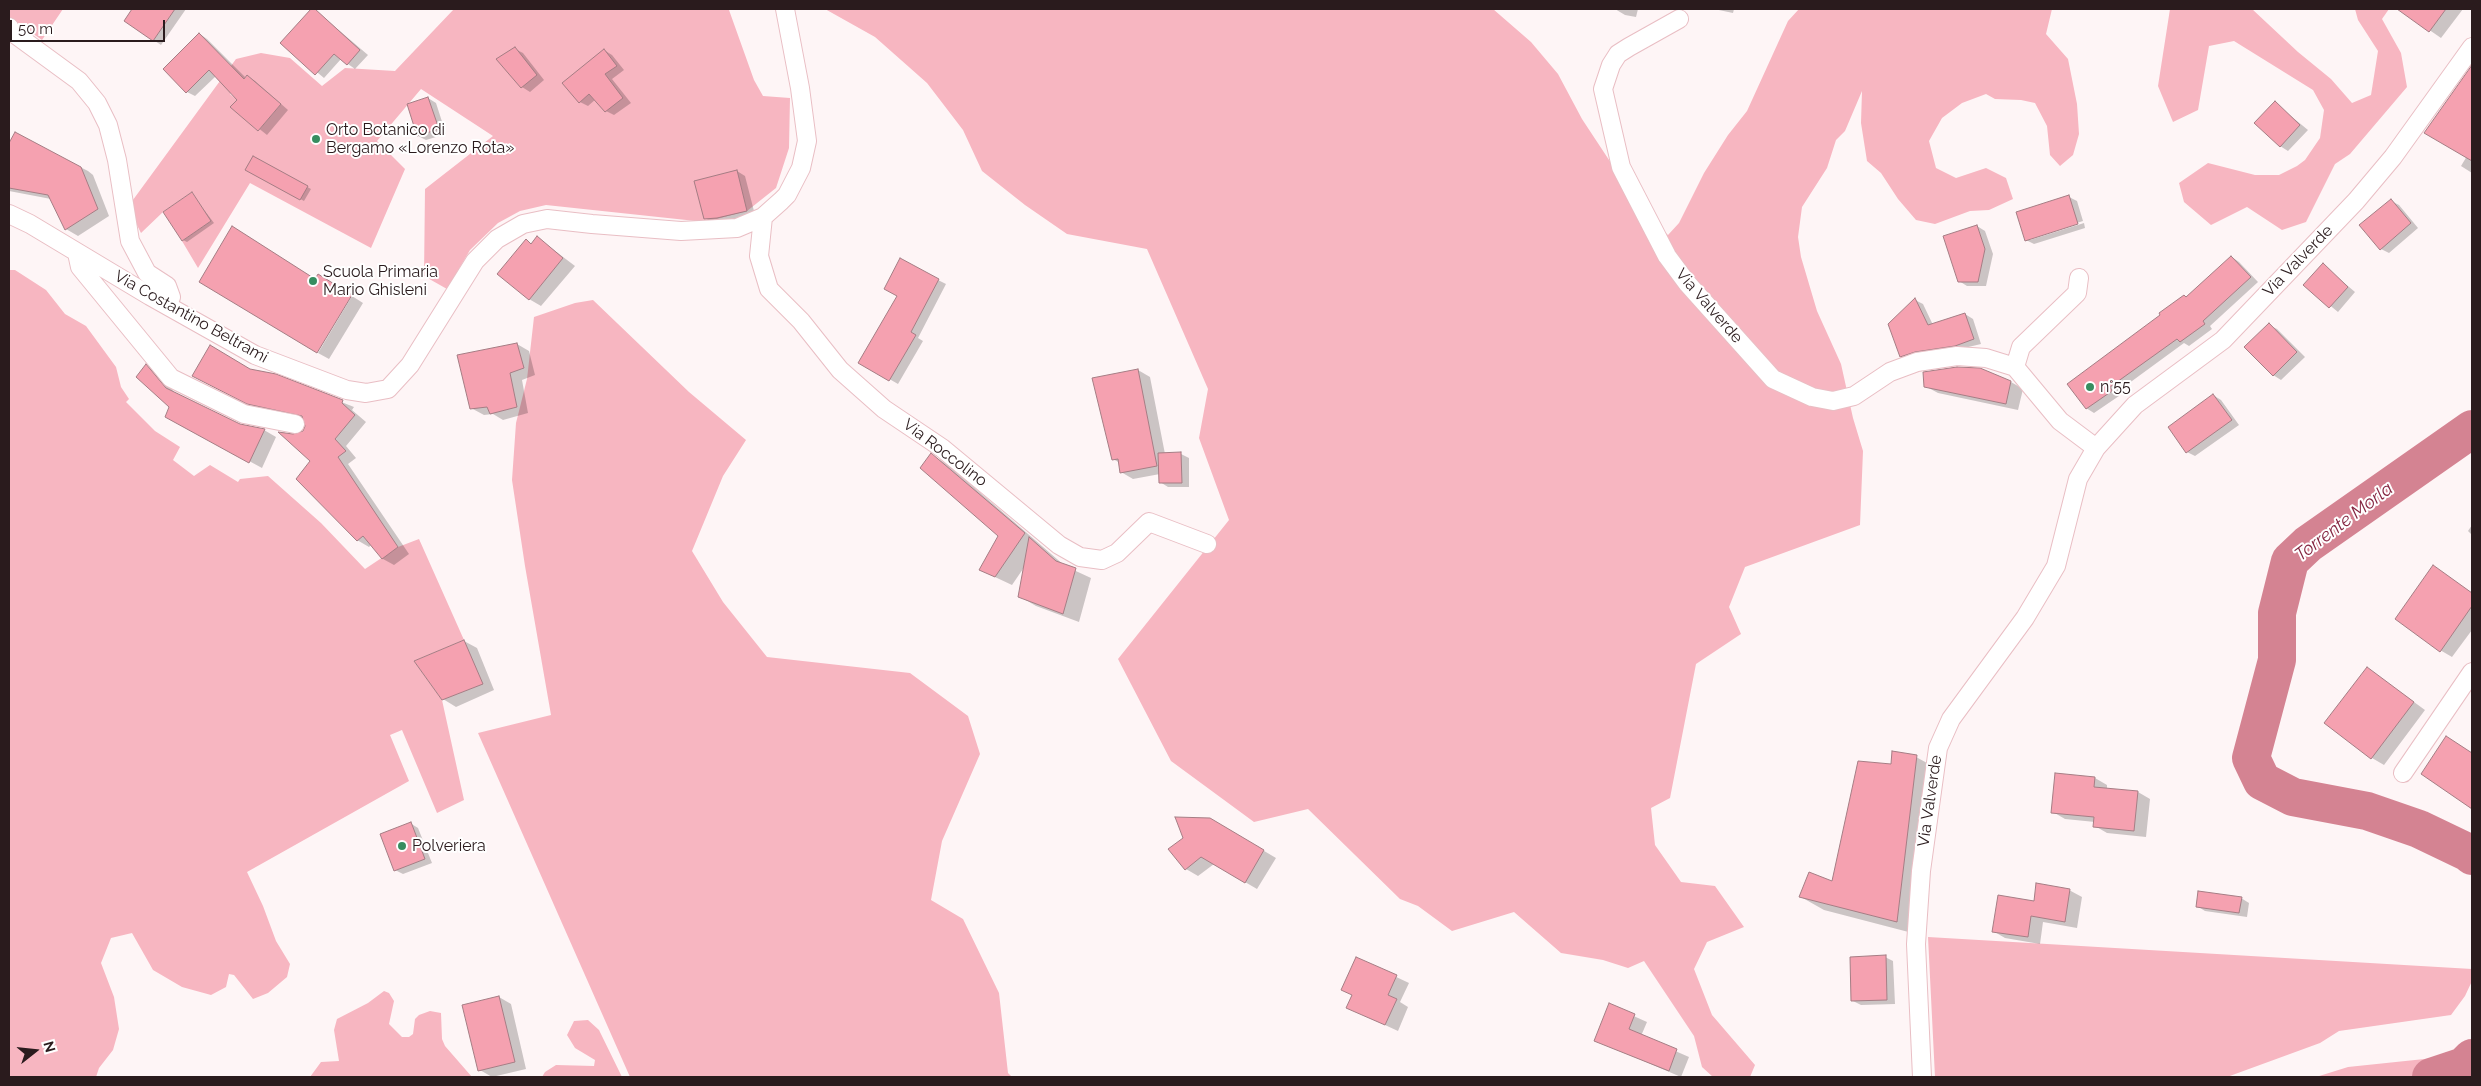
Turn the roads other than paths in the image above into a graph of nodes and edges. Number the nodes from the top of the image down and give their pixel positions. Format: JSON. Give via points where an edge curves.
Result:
{"nodes":[{"id":1,"x":785,"y":9,"type":"edge"},
{"id":2,"x":1679,"y":19,"type":"dead end"},
{"id":3,"x":9,"y":27,"type":"edge"},
{"id":4,"x":2472,"y":47,"type":"edge"},
{"id":5,"x":9,"y":214,"type":"edge"},
{"id":6,"x":763,"y":217,"type":"junction"},
{"id":7,"x":77,"y":253,"type":"junction"},
{"id":8,"x":2079,"y":278,"type":"dead end"},
{"id":9,"x":168,"y":306,"type":"junction"},
{"id":10,"x":2015,"y":367,"type":"junction"},
{"id":11,"x":295,"y":424,"type":"dead end"},
{"id":12,"x":2096,"y":448,"type":"junction"},
{"id":13,"x":1207,"y":544,"type":"dead end"},
{"id":14,"x":2472,"y":672,"type":"edge"},
{"id":15,"x":2403,"y":773,"type":"dead end"},
{"id":16,"x":1922,"y":1077,"type":"edge"}],
"edges":[{"from":1,"to":6,"type":"street","name":"Via Costantino Beltrami","via":[[807,141],[801,168],[787,195]]},
{"from":2,"to":10,"type":"street","name":"Via Valverde","via":[[1628,47],[1611,65],[1603,89],[1621,167],[1667,256],[1686,283],[1773,379],[1812,397],[1833,401],[1854,396],[1890,372],[1917,362],[1957,356],[1986,358]]},
{"from":3,"to":9,"type":"street","via":[[79,81],[97,103],[108,125],[118,160],[130,241],[147,273],[167,286],[171,297]]},
{"from":4,"to":12,"type":"street","name":"Via Valverde","via":[[2356,201],[2223,340],[2135,405]]},
{"from":5,"to":7,"type":"street","name":"Via Costantino Beltrami"},
{"from":6,"to":9,"type":"street","name":"Via Costantino Beltrami","via":[[737,228],[681,231],[547,218],[522,224],[497,239],[475,261],[410,365],[388,389],[366,393],[347,390],[255,355]]},
{"from":6,"to":13,"type":"street","name":"Via Roccolino","via":[[759,256],[770,289],[801,321],[840,370],[884,409],[942,448],[1059,544],[1080,557],[1102,560],[1117,553],[1149,522]]},
{"from":7,"to":9,"type":"street","name":"Via Costantino Beltrami"},
{"from":7,"to":11,"type":"street","via":[[80,267],[171,378],[244,414]]},
{"from":8,"to":10,"type":"street","via":[[2076,293],[2021,348]]},
{"from":10,"to":12,"type":"street","via":[[2060,421]]},
{"from":12,"to":16,"type":"street","name":"Via Valverde","via":[[2078,479],[2056,566],[2026,618],[1950,719],[1938,748],[1921,871],[1916,944]]},
{"from":14,"to":15,"type":"street"}]}
